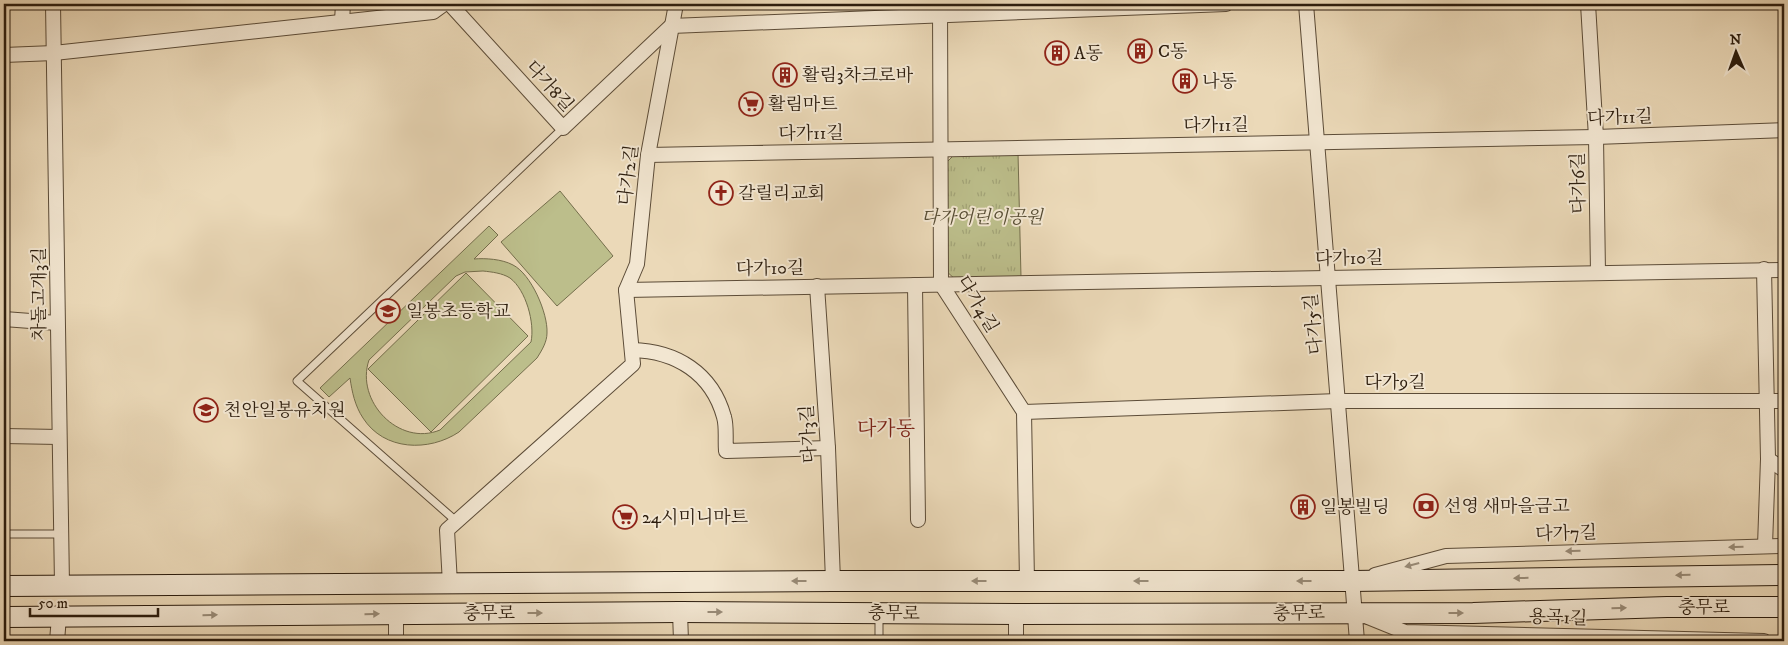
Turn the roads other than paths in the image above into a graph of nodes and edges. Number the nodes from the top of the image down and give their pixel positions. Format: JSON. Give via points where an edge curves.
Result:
{"nodes":[{"id":1,"x":52,"y":4,"type":"edge"},
{"id":2,"x":344,"y":4,"type":"edge"},
{"id":3,"x":444,"y":4,"type":"edge"},
{"id":4,"x":450,"y":4,"type":"edge"},
{"id":5,"x":676,"y":4,"type":"edge"},
{"id":6,"x":1226,"y":4,"type":"edge"},
{"id":7,"x":1306,"y":4,"type":"edge"},
{"id":8,"x":1588,"y":4,"type":"edge"},
{"id":9,"x":941,"y":10,"type":"edge"},
{"id":10,"x":342,"y":21,"type":"junction"},
{"id":11,"x":671,"y":26,"type":"junction"},
{"id":12,"x":54,"y":52,"type":"junction"},
{"id":13,"x":4,"y":55,"type":"edge"},
{"id":14,"x":563,"y":128,"type":"junction"},
{"id":15,"x":1784,"y":130,"type":"edge"},
{"id":16,"x":1596,"y":137,"type":"junction"},
{"id":17,"x":1318,"y":141,"type":"junction"},
{"id":18,"x":940,"y":150,"type":"junction"},
{"id":19,"x":648,"y":155,"type":"junction"},
{"id":20,"x":1764,"y":269,"type":"junction"},
{"id":21,"x":1784,"y":270,"type":"edge"},
{"id":22,"x":1598,"y":273,"type":"junction"},
{"id":23,"x":1328,"y":277,"type":"junction"},
{"id":24,"x":941,"y":284,"type":"junction"},
{"id":25,"x":915,"y":285,"type":"junction"},
{"id":26,"x":817,"y":286,"type":"junction"},
{"id":27,"x":626,"y":290,"type":"junction"},
{"id":28,"x":4,"y":319,"type":"edge"},
{"id":29,"x":58,"y":323,"type":"junction"},
{"id":30,"x":632,"y":350,"type":"junction"},
{"id":31,"x":1338,"y":401,"type":"junction"},
{"id":32,"x":1766,"y":401,"type":"junction"},
{"id":33,"x":1784,"y":401,"type":"edge"},
{"id":34,"x":1024,"y":412,"type":"junction"},
{"id":35,"x":4,"y":436,"type":"edge"},
{"id":36,"x":59,"y":437,"type":"junction"},
{"id":37,"x":828,"y":448,"type":"junction"},
{"id":38,"x":1768,"y":459,"type":"junction"},
{"id":39,"x":1784,"y":470,"type":"edge"},
{"id":40,"x":918,"y":520,"type":"dead end"},
{"id":41,"x":456,"y":522,"type":"junction"},
{"id":42,"x":4,"y":534,"type":"edge"},
{"id":43,"x":61,"y":534,"type":"junction"},
{"id":44,"x":1765,"y":546,"type":"junction"},
{"id":45,"x":1784,"y":546,"type":"edge"},
{"id":46,"x":1784,"y":575,"type":"edge"},
{"id":47,"x":833,"y":581,"type":"junction"},
{"id":48,"x":1027,"y":581,"type":"junction"},
{"id":49,"x":1353,"y":581,"type":"junction"},
{"id":50,"x":450,"y":584,"type":"junction"},
{"id":51,"x":62,"y":585,"type":"junction"},
{"id":52,"x":4,"y":586,"type":"edge"},
{"id":53,"x":1784,"y":607,"type":"edge"},
{"id":54,"x":680,"y":612,"type":"junction"},
{"id":55,"x":1355,"y":612,"type":"junction"},
{"id":56,"x":879,"y":613,"type":"junction"},
{"id":57,"x":396,"y":614,"type":"junction"},
{"id":58,"x":1016,"y":614,"type":"junction"},
{"id":59,"x":59,"y":617,"type":"junction"},
{"id":60,"x":4,"y":618,"type":"edge"},
{"id":61,"x":57,"y":641,"type":"edge"},
{"id":62,"x":396,"y":641,"type":"edge"},
{"id":63,"x":680,"y":641,"type":"edge"},
{"id":64,"x":879,"y":641,"type":"edge"},
{"id":65,"x":1016,"y":641,"type":"edge"},
{"id":66,"x":1357,"y":641,"type":"edge"},
{"id":67,"x":1764,"y":641,"type":"edge"}],
"edges":[{"from":1,"to":12,"type":"street","name":"차돌고개3길"},
{"from":2,"to":10,"type":"street"},
{"from":3,"to":10,"type":"street","via":[[433,12]]},
{"from":4,"to":14,"type":"street","name":"다가8길"},
{"from":5,"to":11,"type":"street","name":"다가2길"},
{"from":6,"to":9,"type":"street"},
{"from":7,"to":17,"type":"street","name":"다가5길"},
{"from":8,"to":16,"type":"street","name":"다가6길"},
{"from":9,"to":11,"type":"street"},
{"from":9,"to":18,"type":"street","name":"다가4길"},
{"from":10,"to":12,"type":"street"},
{"from":11,"to":14,"type":"street","name":"다가8길"},
{"from":11,"to":19,"type":"street","name":"다가2길"},
{"from":12,"to":13,"type":"street"},
{"from":12,"to":29,"type":"street","name":"차돌고개3길"},
{"from":14,"to":41,"type":"lane","via":[[297,382]]},
{"from":15,"to":16,"type":"street","name":"다가11길"},
{"from":16,"to":17,"type":"street","name":"다가11길"},
{"from":16,"to":22,"type":"street","name":"다가6길"},
{"from":17,"to":18,"type":"street","name":"다가11길"},
{"from":17,"to":23,"type":"street","name":"다가5길"},
{"from":18,"to":19,"type":"street","name":"다가11길"},
{"from":18,"to":24,"type":"street","name":"다가4길"},
{"from":19,"to":27,"type":"street","name":"다가2길","via":[[637,264]]},
{"from":20,"to":21,"type":"street","name":"다가10길"},
{"from":20,"to":22,"type":"street","name":"다가10길"},
{"from":20,"to":32,"type":"street"},
{"from":22,"to":23,"type":"street","name":"다가10길"},
{"from":23,"to":24,"type":"street","name":"다가10길"},
{"from":23,"to":31,"type":"street","name":"다가5길"},
{"from":24,"to":25,"type":"street","name":"다가10길"},
{"from":24,"to":34,"type":"street","name":"다가4길"},
{"from":25,"to":26,"type":"street","name":"다가10길"},
{"from":25,"to":40,"type":"street"},
{"from":26,"to":27,"type":"street","name":"다가10길"},
{"from":26,"to":37,"type":"street","name":"다가3길"},
{"from":27,"to":30,"type":"street","name":"다가2길"},
{"from":28,"to":29,"type":"street"},
{"from":29,"to":36,"type":"street","name":"차돌고개3길"},
{"from":30,"to":37,"type":"street","via":[[650,350],[684,363],[701,376],[716,393],[725,418],[726,451]]},
{"from":30,"to":41,"type":"street","name":"다가2길","via":[[632,364]]},
{"from":31,"to":32,"type":"street","name":"다가9길"},
{"from":31,"to":34,"type":"street","name":"다가9길"},
{"from":31,"to":49,"type":"street","name":"다가5길"},
{"from":32,"to":33,"type":"street","name":"다가9길"},
{"from":32,"to":38,"type":"street"},
{"from":34,"to":48,"type":"street"},
{"from":35,"to":36,"type":"street"},
{"from":36,"to":43,"type":"street","name":"차돌고개3길"},
{"from":37,"to":47,"type":"street","name":"다가3길"},
{"from":38,"to":39,"type":"street"},
{"from":38,"to":44,"type":"street"},
{"from":41,"to":50,"type":"street","name":"다가2길","via":[[447,530]]},
{"from":42,"to":43,"type":"lane"},
{"from":43,"to":51,"type":"street","name":"차돌고개3길"},
{"from":44,"to":45,"type":"street","name":"다가7길"},
{"from":44,"to":49,"type":"street","name":"다가7길","one_way":true,"via":[[1446,556]]},
{"from":46,"to":49,"type":"main road","name":"충무로","one_way":true},
{"from":48,"to":47,"type":"main road","name":"충무로","one_way":true},
{"from":47,"to":50,"type":"main road","name":"충무로","one_way":true},
{"from":49,"to":48,"type":"main road","name":"충무로","one_way":true},
{"from":49,"to":55,"type":"street","name":"다가5길"},
{"from":50,"to":51,"type":"main road","name":"충무로"},
{"from":51,"to":52,"type":"main road","name":"충무로"},
{"from":55,"to":53,"type":"main road","name":"충무로","one_way":true},
{"from":54,"to":56,"type":"main road","name":"충무로","one_way":true},
{"from":57,"to":54,"type":"main road","name":"충무로","one_way":true},
{"from":54,"to":63,"type":"street"},
{"from":55,"to":58,"type":"main road","name":"충무로"},
{"from":55,"to":66,"type":"street","name":"다가5길"},
{"from":55,"to":67,"type":"street","name":"용곡1길","via":[[1405,632]]},
{"from":56,"to":58,"type":"main road","name":"충무로"},
{"from":56,"to":64,"type":"lane"},
{"from":59,"to":57,"type":"main road","name":"충무로","one_way":true},
{"from":57,"to":62,"type":"street"},
{"from":58,"to":65,"type":"street"},
{"from":59,"to":60,"type":"main road","name":"충무로"},
{"from":59,"to":61,"type":"street"}]}
